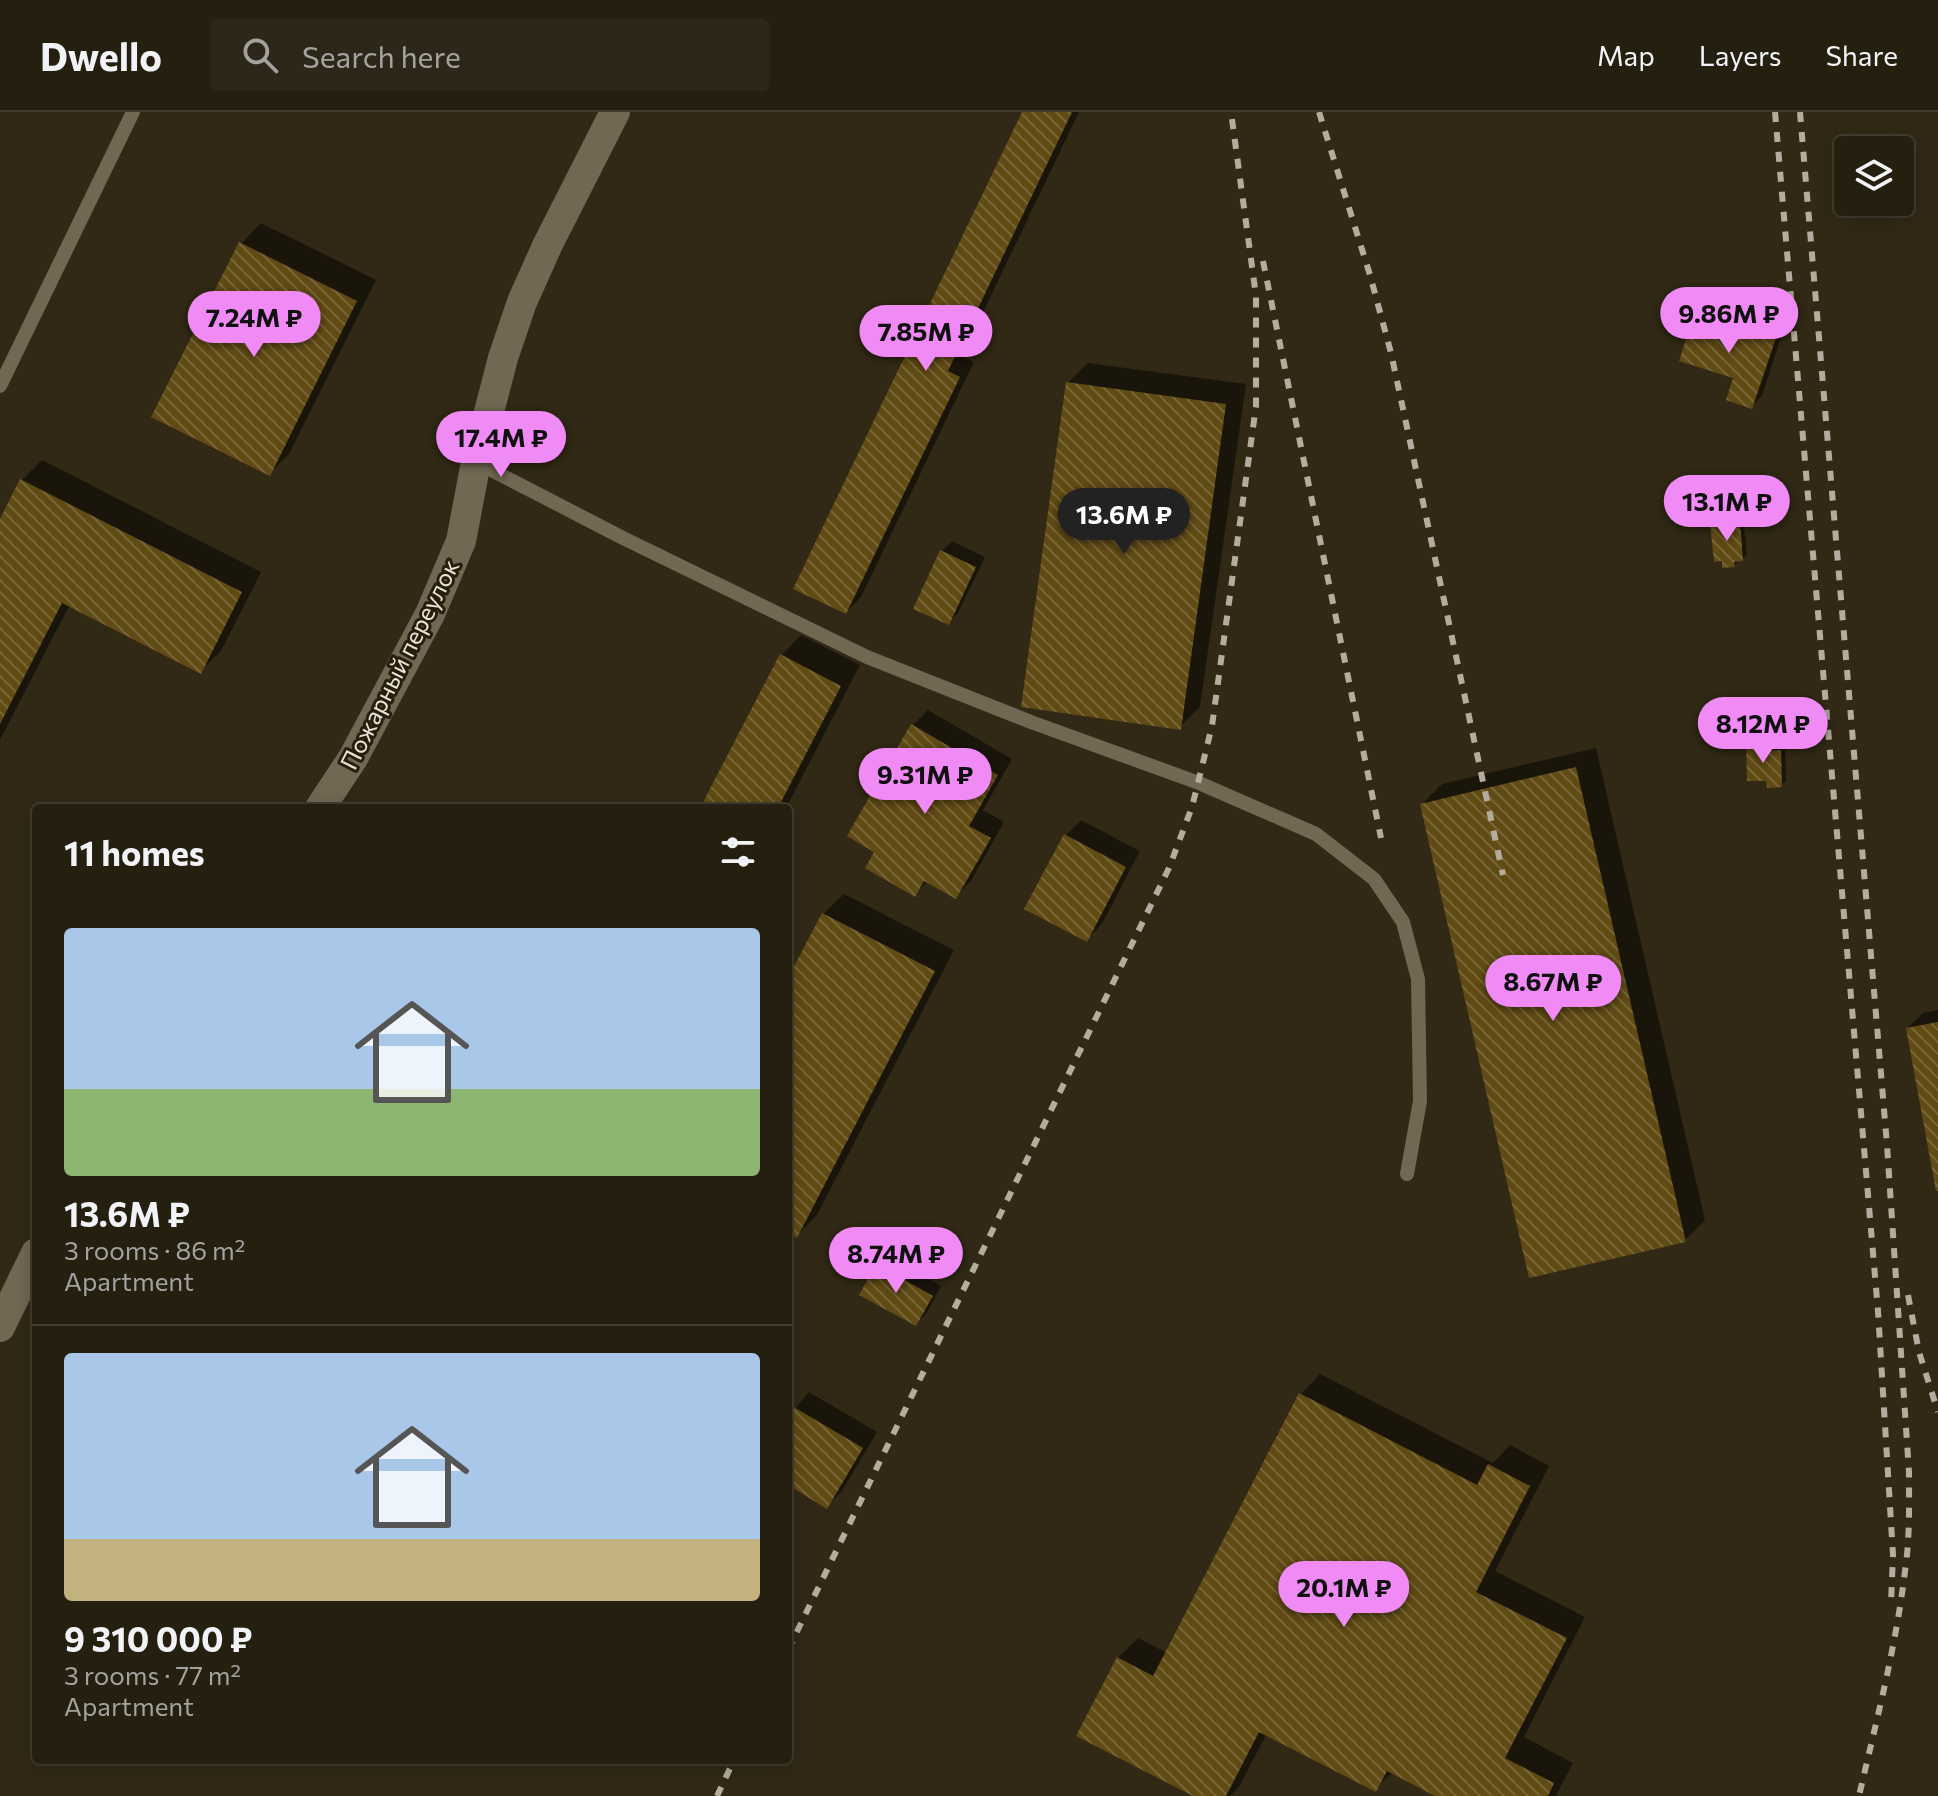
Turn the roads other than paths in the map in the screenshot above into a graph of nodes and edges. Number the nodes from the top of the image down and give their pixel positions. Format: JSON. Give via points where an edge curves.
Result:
{"nodes":[{"id":1,"x":133,"y":112,"type":"edge"},
{"id":2,"x":615,"y":112,"type":"edge"},
{"id":3,"x":0,"y":386,"type":"edge"},
{"id":4,"x":476,"y":462,"type":"junction"},
{"id":5,"x":323,"y":804,"type":"edge"},
{"id":6,"x":1407,"y":1174,"type":"dead end"},
{"id":7,"x":32,"y":1261,"type":"edge"},
{"id":8,"x":0,"y":1327,"type":"edge"}],
"edges":[{"from":1,"to":3,"type":"lane"},
{"from":2,"to":4,"type":"street","name":"Пожарный переулок","via":[[522,302]]},
{"from":4,"to":5,"type":"street","name":"Пожарный переулок","via":[[461,541],[430,614]]},
{"from":4,"to":6,"type":"lane","via":[[867,657],[1199,783],[1316,834],[1374,879],[1403,922],[1418,979],[1420,1055],[1420,1101]]},
{"from":7,"to":8,"type":"street"}]}
